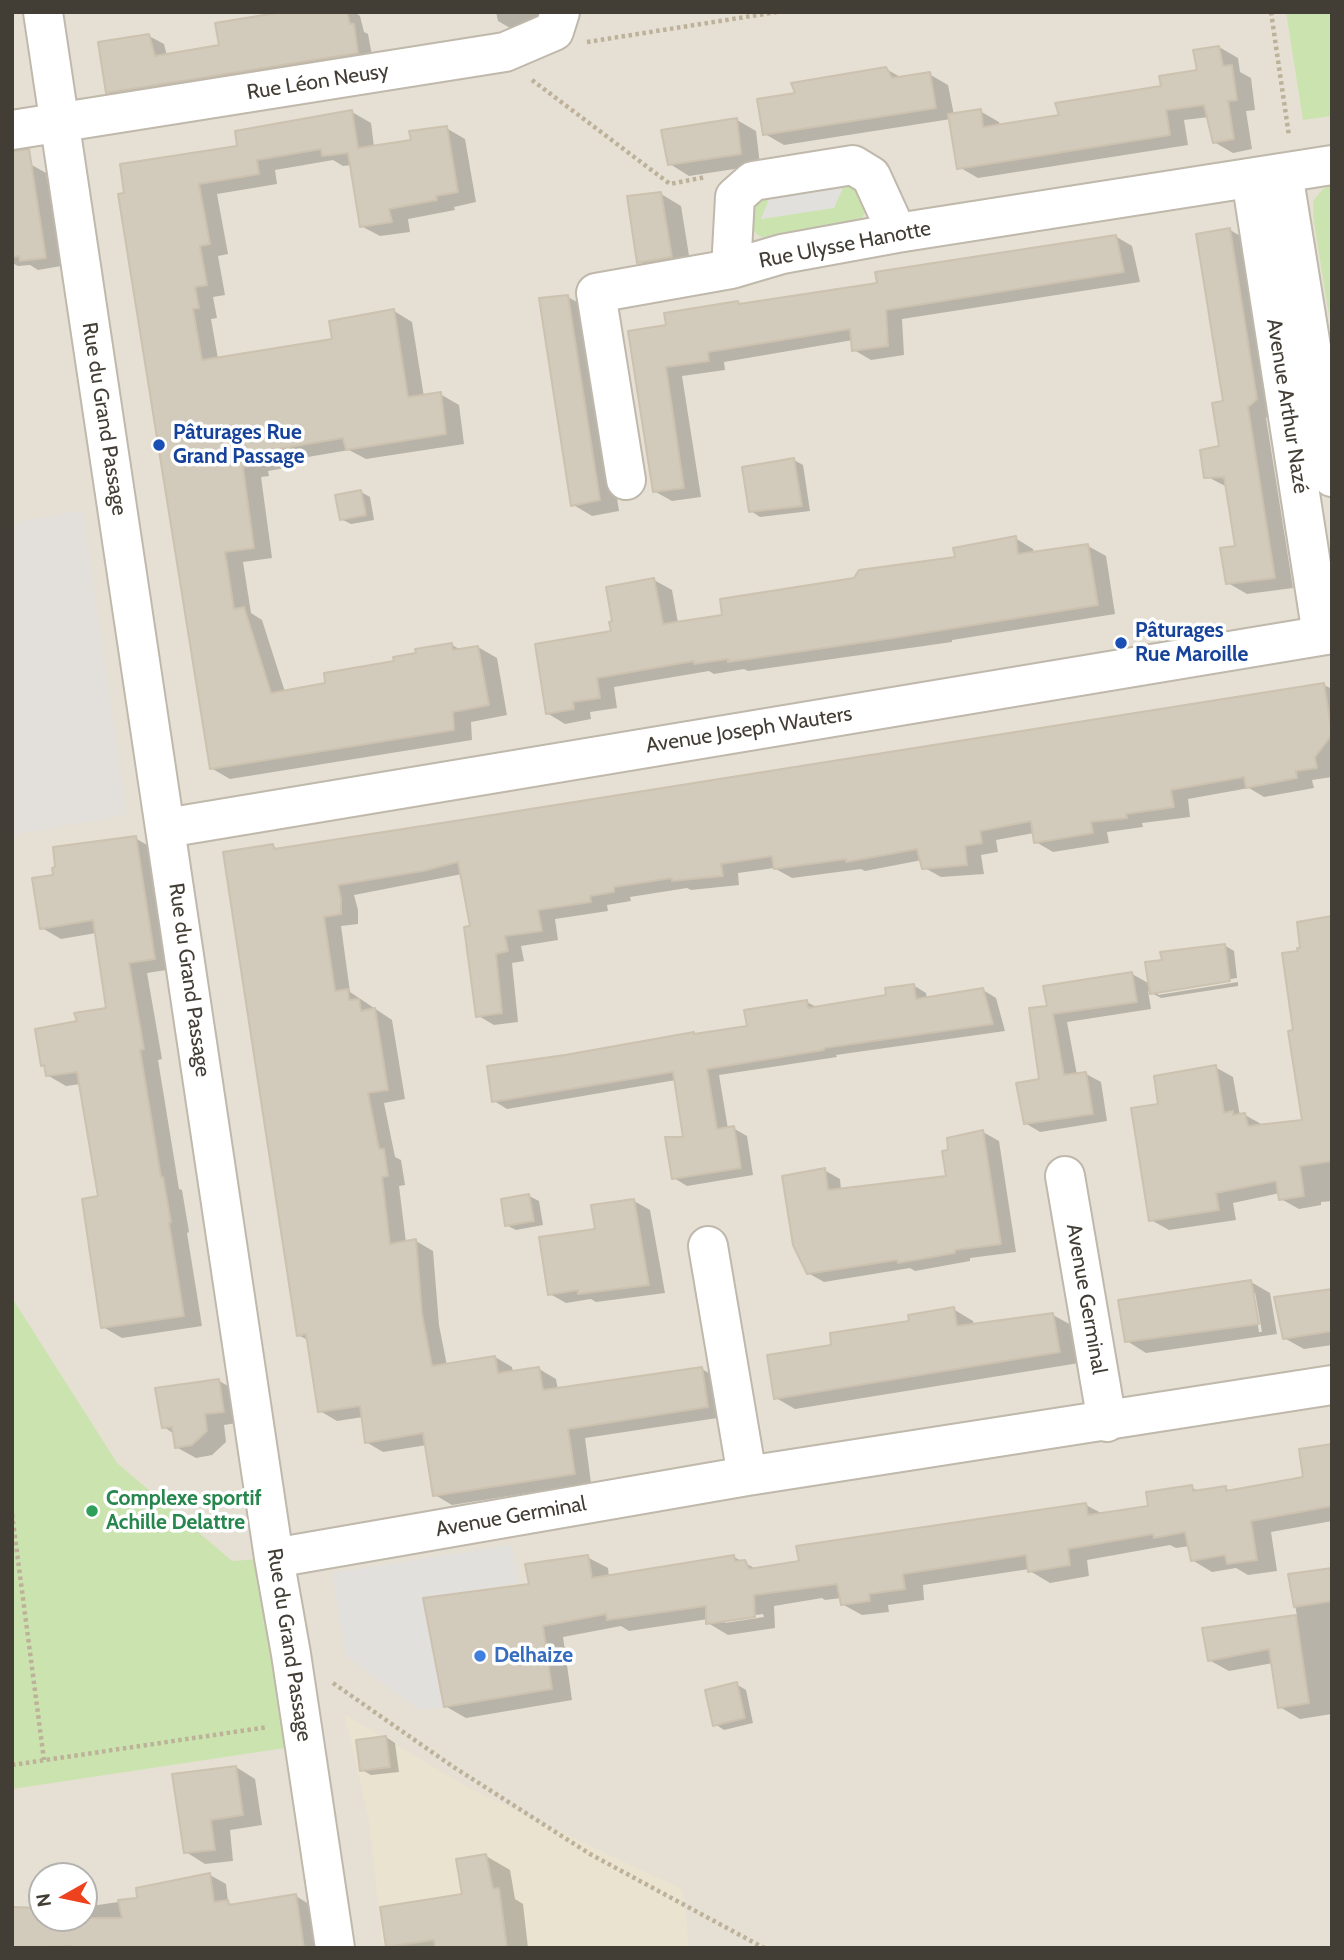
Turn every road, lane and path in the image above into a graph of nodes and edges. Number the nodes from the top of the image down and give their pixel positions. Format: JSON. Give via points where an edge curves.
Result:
{"nodes":[{"id":1,"x":43,"y":12,"type":"edge"},
{"id":2,"x":778,"y":12,"type":"edge"},
{"id":3,"x":1270,"y":12,"type":"edge"},
{"id":4,"x":557,"y":21,"type":"edge"},
{"id":5,"x":505,"y":52,"type":"junction"},
{"id":6,"x":59,"y":122,"type":"junction"},
{"id":7,"x":12,"y":130,"type":"edge"},
{"id":8,"x":1274,"y":163,"type":"junction"},
{"id":9,"x":1332,"y":166,"type":"edge"},
{"id":10,"x":753,"y":181,"type":"junction"},
{"id":11,"x":897,"y":233,"type":"junction"},
{"id":12,"x":731,"y":269,"type":"junction"},
{"id":13,"x":1332,"y":477,"type":"edge"},
{"id":14,"x":626,"y":480,"type":"dead end"},
{"id":15,"x":1327,"y":635,"type":"edge"},
{"id":16,"x":166,"y":828,"type":"junction"},
{"id":17,"x":1065,"y":1176,"type":"dead end"},
{"id":18,"x":708,"y":1246,"type":"dead end"},
{"id":19,"x":1332,"y":1385,"type":"edge"},
{"id":20,"x":1107,"y":1422,"type":"junction"},
{"id":21,"x":747,"y":1476,"type":"junction"},
{"id":22,"x":12,"y":1514,"type":"edge"},
{"id":23,"x":274,"y":1558,"type":"junction"},
{"id":24,"x":291,"y":1654,"type":"junction"},
{"id":25,"x":301,"y":1722,"type":"junction"},
{"id":26,"x":44,"y":1760,"type":"junction"},
{"id":27,"x":12,"y":1765,"type":"edge"},
{"id":28,"x":335,"y":1948,"type":"edge"},
{"id":29,"x":764,"y":1948,"type":"edge"}],
"edges":[{"from":1,"to":6,"type":"street","name":"Rue du Grand Passage"},
{"from":2,"to":4,"type":"path","via":[[578,43]]},
{"from":3,"to":8,"type":"path"},
{"from":4,"to":5,"type":"street","name":"Rue Léon Neusy"},
{"from":5,"to":6,"type":"street","name":"Rue Léon Neusy"},
{"from":5,"to":10,"type":"path","via":[[522,72],[670,184],[736,172]]},
{"from":6,"to":7,"type":"street","name":"Rue Léon Neusy"},
{"from":6,"to":16,"type":"street","name":"Rue du Grand Passage"},
{"from":8,"to":9,"type":"street","name":"Rue Ulysse Hanotte"},
{"from":8,"to":11,"type":"street","name":"Rue Ulysse Hanotte"},
{"from":8,"to":13,"type":"street","name":"Avenue Arthur Nazé"},
{"from":8,"to":15,"type":"street","name":"Avenue Arthur Nazé"},
{"from":10,"to":11,"type":"street","via":[[853,165],[871,176]]},
{"from":10,"to":12,"type":"street","via":[[736,197]]},
{"from":11,"to":12,"type":"street","name":"Rue Ulysse Hanotte","via":[[782,254]]},
{"from":12,"to":14,"type":"street","name":"Rue Ulysse Hanotte","via":[[596,293]]},
{"from":15,"to":16,"type":"street","name":"Avenue Joseph Wauters"},
{"from":16,"to":23,"type":"street","name":"Rue du Grand Passage"},
{"from":17,"to":20,"type":"street","name":"Avenue Germinal"},
{"from":18,"to":21,"type":"street"},
{"from":19,"to":20,"type":"street","name":"Avenue Germinal"},
{"from":20,"to":21,"type":"street","name":"Avenue Germinal"},
{"from":21,"to":23,"type":"street","name":"Avenue Germinal"},
{"from":22,"to":26,"type":"path"},
{"from":23,"to":24,"type":"street","name":"Rue du Grand Passage"},
{"from":24,"to":25,"type":"street","name":"Rue du Grand Passage"},
{"from":24,"to":29,"type":"path","via":[[452,1766],[590,1854]]},
{"from":25,"to":26,"type":"path"},
{"from":25,"to":28,"type":"street","name":"Rue du Grand Passage"},
{"from":26,"to":27,"type":"path"}]}
